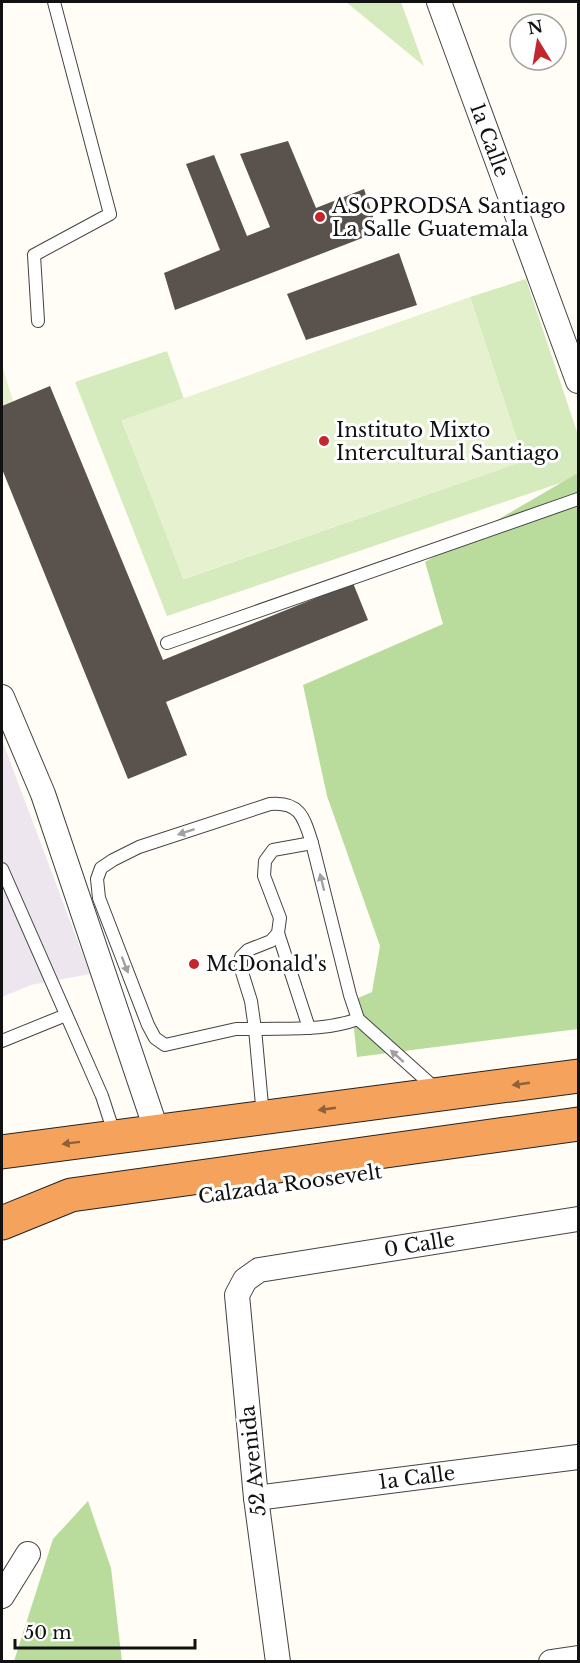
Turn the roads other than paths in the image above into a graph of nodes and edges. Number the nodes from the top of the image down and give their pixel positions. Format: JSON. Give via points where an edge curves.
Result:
{"nodes":[{"id":1,"x":54,"y":2,"type":"edge"},
{"id":2,"x":439,"y":2,"type":"edge"},
{"id":3,"x":38,"y":321,"type":"dead end"},
{"id":4,"x":579,"y":381,"type":"edge"},
{"id":5,"x":579,"y":499,"type":"edge"},
{"id":6,"x":167,"y":643,"type":"dead end"},
{"id":7,"x":2,"y":697,"type":"edge"},
{"id":8,"x":312,"y":843,"type":"junction"},
{"id":9,"x":2,"y":869,"type":"edge"},
{"id":10,"x":278,"y":933,"type":"junction"},
{"id":11,"x":66,"y":1016,"type":"junction"},
{"id":12,"x":358,"y":1019,"type":"junction"},
{"id":13,"x":309,"y":1028,"type":"junction"},
{"id":14,"x":255,"y":1029,"type":"junction"},
{"id":15,"x":2,"y":1041,"type":"edge"},
{"id":16,"x":579,"y":1076,"type":"edge"},
{"id":17,"x":441,"y":1094,"type":"junction"},
{"id":18,"x":264,"y":1118,"type":"junction"},
{"id":19,"x":579,"y":1124,"type":"edge"},
{"id":20,"x":157,"y":1132,"type":"junction"},
{"id":21,"x":115,"y":1137,"type":"junction"},
{"id":22,"x":579,"y":1144,"type":"edge"},
{"id":23,"x":2,"y":1152,"type":"edge"},
{"id":24,"x":579,"y":1219,"type":"edge"},
{"id":25,"x":2,"y":1224,"type":"edge"},
{"id":26,"x":259,"y":1270,"type":"joint"},
{"id":27,"x":579,"y":1457,"type":"edge"},
{"id":28,"x":256,"y":1498,"type":"junction"},
{"id":29,"x":28,"y":1554,"type":"dead end"},
{"id":30,"x":2,"y":1596,"type":"edge"},
{"id":31,"x":579,"y":1658,"type":"edge"},
{"id":32,"x":278,"y":1662,"type":"edge"},
{"id":33,"x":551,"y":1662,"type":"edge"}],
"edges":[{"from":1,"to":3,"type":"lane","via":[[110,214],[34,255]]},
{"from":2,"to":4,"type":"street","name":"1a Calle"},
{"from":5,"to":6,"type":"lane"},
{"from":7,"to":20,"type":"street","via":[[43,794]]},
{"from":8,"to":10,"type":"lane","via":[[273,850],[265,861],[264,876],[280,918]]},
{"from":12,"to":8,"type":"lane","one_way":true},
{"from":8,"to":14,"type":"lane","one_way":true,"via":[[305,821],[294,807],[270,804],[139,847],[101,868],[97,879],[99,898],[155,1038],[165,1045],[236,1029]]},
{"from":9,"to":11,"type":"lane"},
{"from":10,"to":13,"type":"lane"},
{"from":10,"to":14,"type":"lane","via":[[241,957]]},
{"from":11,"to":15,"type":"lane"},
{"from":11,"to":21,"type":"lane","via":[[102,1096]]},
{"from":12,"to":13,"type":"lane","via":[[342,1025]]},
{"from":17,"to":12,"type":"lane","one_way":true},
{"from":13,"to":14,"type":"lane"},
{"from":14,"to":18,"type":"lane"},
{"from":16,"to":17,"type":"highway","one_way":true},
{"from":17,"to":18,"type":"highway","one_way":true},
{"from":18,"to":20,"type":"highway"},
{"from":19,"to":25,"type":"highway","via":[[71,1195]]},
{"from":20,"to":21,"type":"highway"},
{"from":21,"to":23,"type":"highway","one_way":true},
{"from":22,"to":25,"type":"highway","name":"Calzada Roosevelt"},
{"from":24,"to":26,"type":"street","name":"0 Calle"},
{"from":26,"to":28,"type":"street","name":"52 Avenida","via":[[245,1280],[237,1295]]},
{"from":27,"to":28,"type":"street","name":"1a Calle"},
{"from":28,"to":32,"type":"street","name":"52 Avenida"},
{"from":29,"to":30,"type":"street"},
{"from":31,"to":33,"type":"street"}]}
